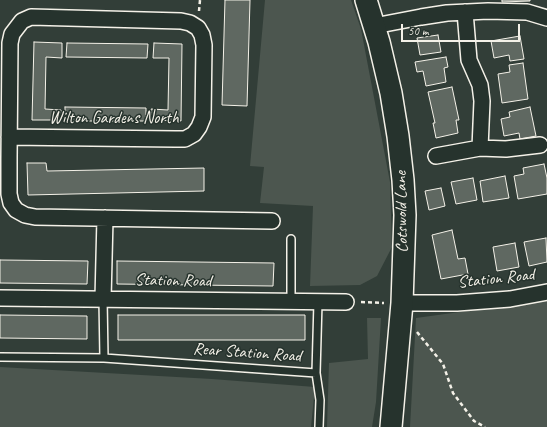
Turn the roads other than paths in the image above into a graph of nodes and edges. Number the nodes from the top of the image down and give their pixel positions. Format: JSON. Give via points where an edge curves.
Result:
{"nodes":[{"id":1,"x":366,"y":0,"type":"edge"},
{"id":2,"x":465,"y":12,"type":"junction"},
{"id":3,"x":547,"y":18,"type":"edge"},
{"id":4,"x":374,"y":26,"type":"junction"},
{"id":5,"x":5,"y":43,"type":"edge"},
{"id":6,"x":9,"y":137,"type":"junction"},
{"id":7,"x":540,"y":145,"type":"dead end"},
{"id":8,"x":480,"y":148,"type":"junction"},
{"id":9,"x":436,"y":156,"type":"dead end"},
{"id":10,"x":105,"y":218,"type":"junction"},
{"id":11,"x":272,"y":221,"type":"dead end"},
{"id":12,"x":291,"y":239,"type":"dead end"},
{"id":13,"x":547,"y":292,"type":"edge"},
{"id":14,"x":0,"y":298,"type":"edge"},
{"id":15,"x":103,"y":299,"type":"junction"},
{"id":16,"x":291,"y":302,"type":"junction"},
{"id":17,"x":318,"y":302,"type":"junction"},
{"id":18,"x":346,"y":302,"type":"road end"},
{"id":19,"x":401,"y":307,"type":"junction"},
{"id":20,"x":0,"y":357,"type":"edge"},
{"id":21,"x":104,"y":358,"type":"junction"},
{"id":22,"x":316,"y":373,"type":"junction"},
{"id":23,"x":319,"y":427,"type":"edge"},
{"id":24,"x":391,"y":427,"type":"edge"}],
"edges":[{"from":1,"to":4,"type":"street","name":"Cotswold Lane"},
{"from":2,"to":3,"type":"street","via":[[527,12]]},
{"from":2,"to":4,"type":"street"},
{"from":2,"to":8,"type":"street","via":[[469,60],[480,85],[482,100]]},
{"from":4,"to":19,"type":"street","name":"Cotswold Lane","via":[[391,92],[403,180]]},
{"from":5,"to":6,"type":"street","name":"Wilton Gardens North"},
{"from":5,"to":6,"type":"street","name":"Wilton Gardens North","via":[[22,21],[31,17],[190,22],[198,28],[204,45],[203,117],[194,134],[185,139]]},
{"from":6,"to":10,"type":"street","name":"Wilton Gardens North","via":[[9,194],[16,210],[36,217]]},
{"from":7,"to":8,"type":"street","via":[[506,149]]},
{"from":8,"to":9,"type":"street"},
{"from":10,"to":11,"type":"street","name":"Wilton Gardens North"},
{"from":10,"to":15,"type":"street"},
{"from":12,"to":16,"type":"lane"},
{"from":13,"to":19,"type":"street","name":"Station Road","via":[[510,299]]},
{"from":14,"to":15,"type":"street","name":"Station Road"},
{"from":15,"to":16,"type":"street","name":"Station Road"},
{"from":15,"to":21,"type":"lane"},
{"from":16,"to":17,"type":"street","name":"Station Road"},
{"from":17,"to":18,"type":"street","name":"Station Road"},
{"from":17,"to":22,"type":"lane","name":"Rear Station Road"},
{"from":19,"to":24,"type":"street","name":"Cotswold Lane"},
{"from":20,"to":21,"type":"lane","name":"Rear Station Road"},
{"from":21,"to":22,"type":"lane","name":"Rear Station Road"},
{"from":22,"to":23,"type":"lane","via":[[320,400]]}]}
